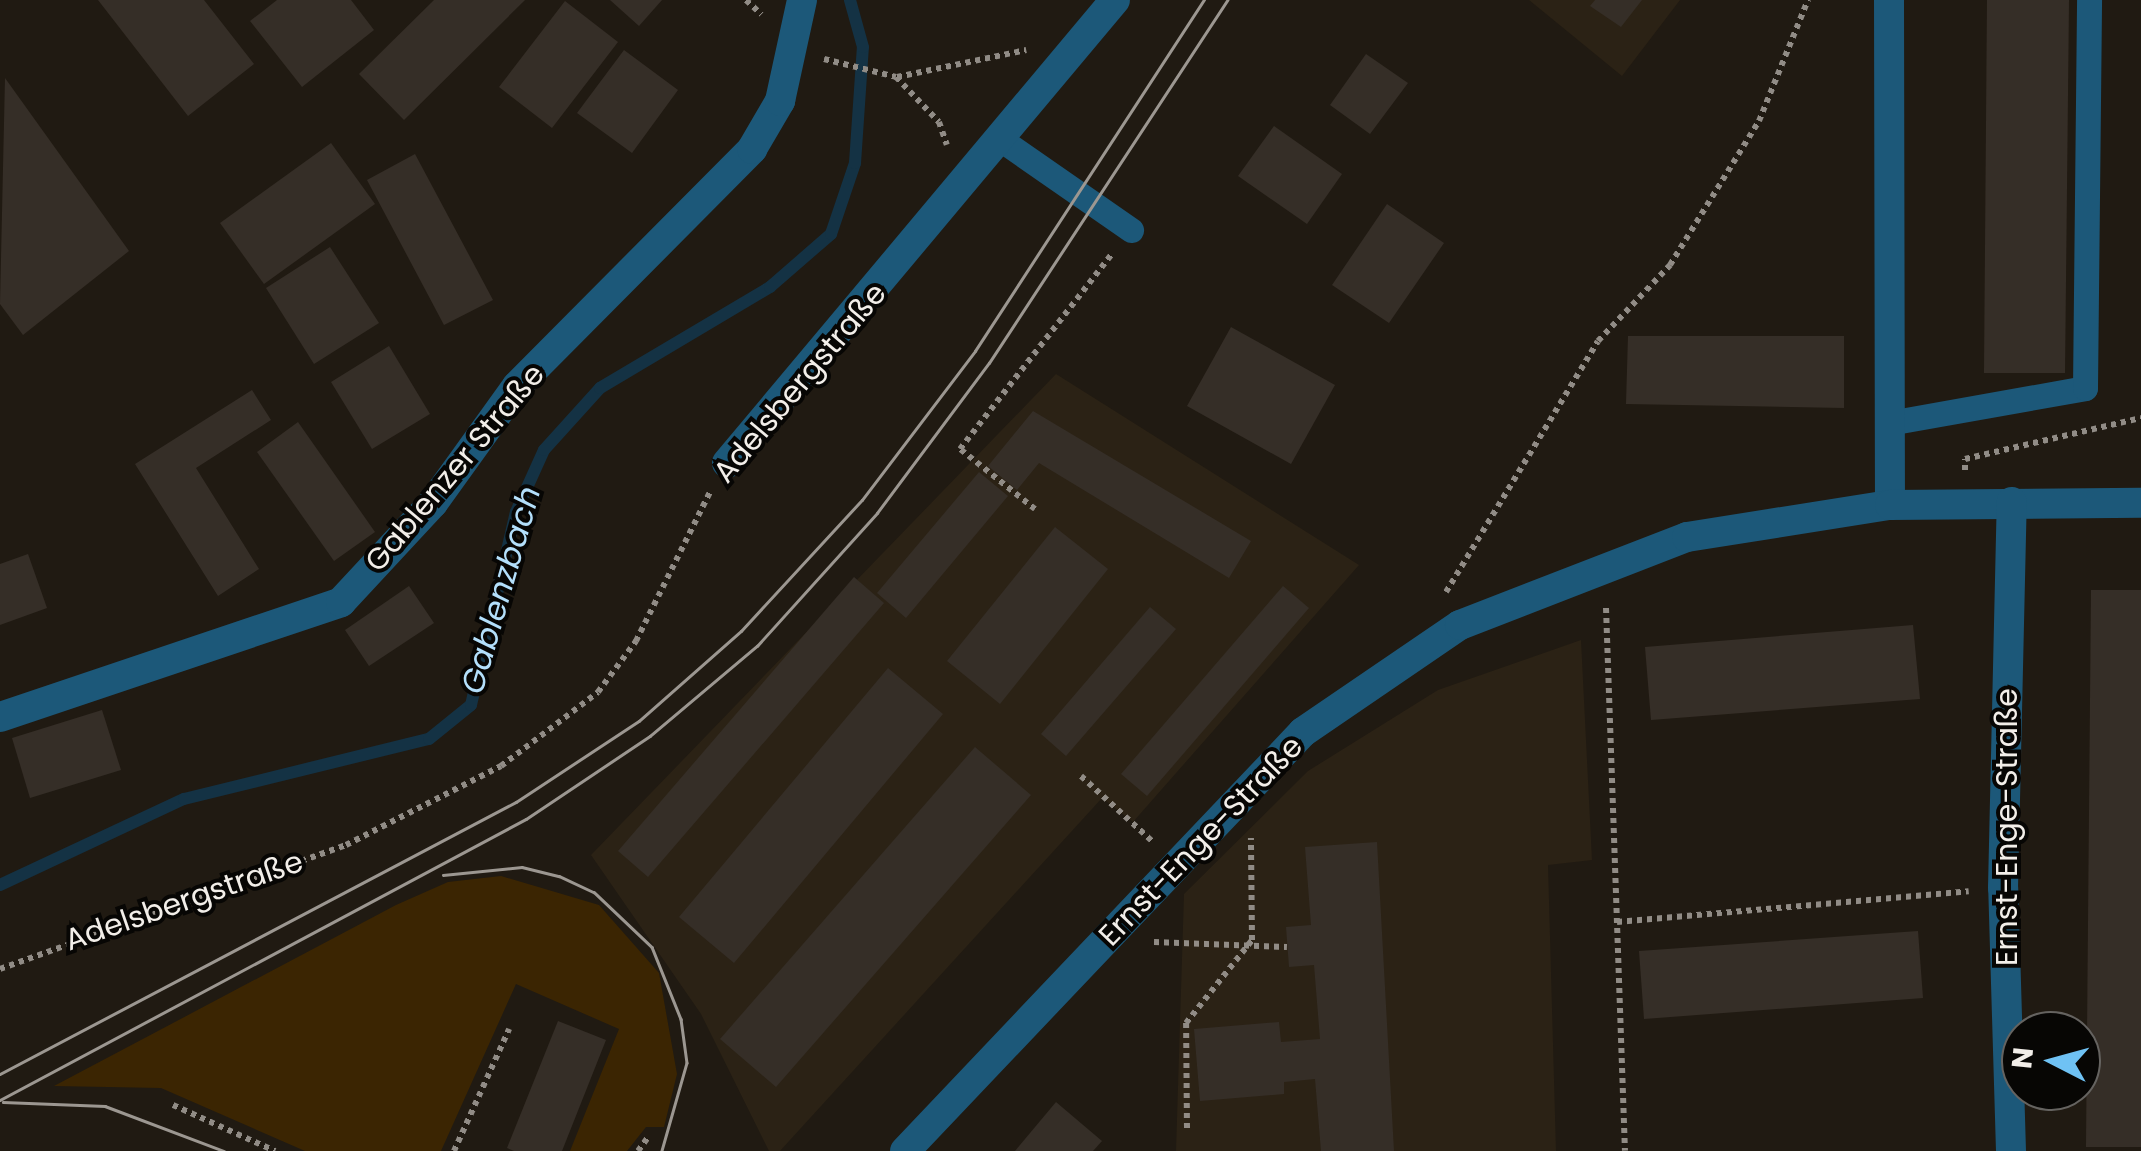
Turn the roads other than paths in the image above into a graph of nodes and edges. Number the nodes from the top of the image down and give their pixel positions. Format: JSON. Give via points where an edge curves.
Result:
{"nodes":[{"id":1,"x":802,"y":0,"type":"edge"},
{"id":2,"x":1115,"y":0,"type":"edge"},
{"id":3,"x":1889,"y":0,"type":"edge"},
{"id":4,"x":2089,"y":0,"type":"edge"},
{"id":5,"x":1003,"y":141,"type":"junction"},
{"id":6,"x":1131,"y":230,"type":"road end"},
{"id":7,"x":1890,"y":423,"type":"junction"},
{"id":8,"x":727,"y":462,"type":"road end"},
{"id":9,"x":2012,"y":502,"type":"junction"},
{"id":10,"x":2141,"y":504,"type":"edge"},
{"id":11,"x":1890,"y":505,"type":"junction"},
{"id":12,"x":0,"y":717,"type":"edge"},
{"id":13,"x":906,"y":1151,"type":"edge"},
{"id":14,"x":2011,"y":1151,"type":"edge"}],
"edges":[{"from":1,"to":12,"type":"street","name":"Gablenzer Straße","via":[[780,102],[752,150],[517,386],[433,503],[342,602]]},
{"from":2,"to":5,"type":"street","name":"Adelsbergstraße"},
{"from":3,"to":7,"type":"street"},
{"from":4,"to":7,"type":"lane","via":[[2085,388]]},
{"from":5,"to":6,"type":"lane"},
{"from":5,"to":8,"type":"street","name":"Adelsbergstraße"},
{"from":7,"to":11,"type":"street"},
{"from":9,"to":10,"type":"street","name":"Ernst-Enge-Straße"},
{"from":9,"to":11,"type":"street","name":"Ernst-Enge-Straße"},
{"from":9,"to":14,"type":"street","name":"Ernst-Enge-Straße","via":[[2003,888]]},
{"from":11,"to":13,"type":"street","name":"Ernst-Enge-Straße","via":[[1687,537],[1460,625],[1303,732]]}]}
